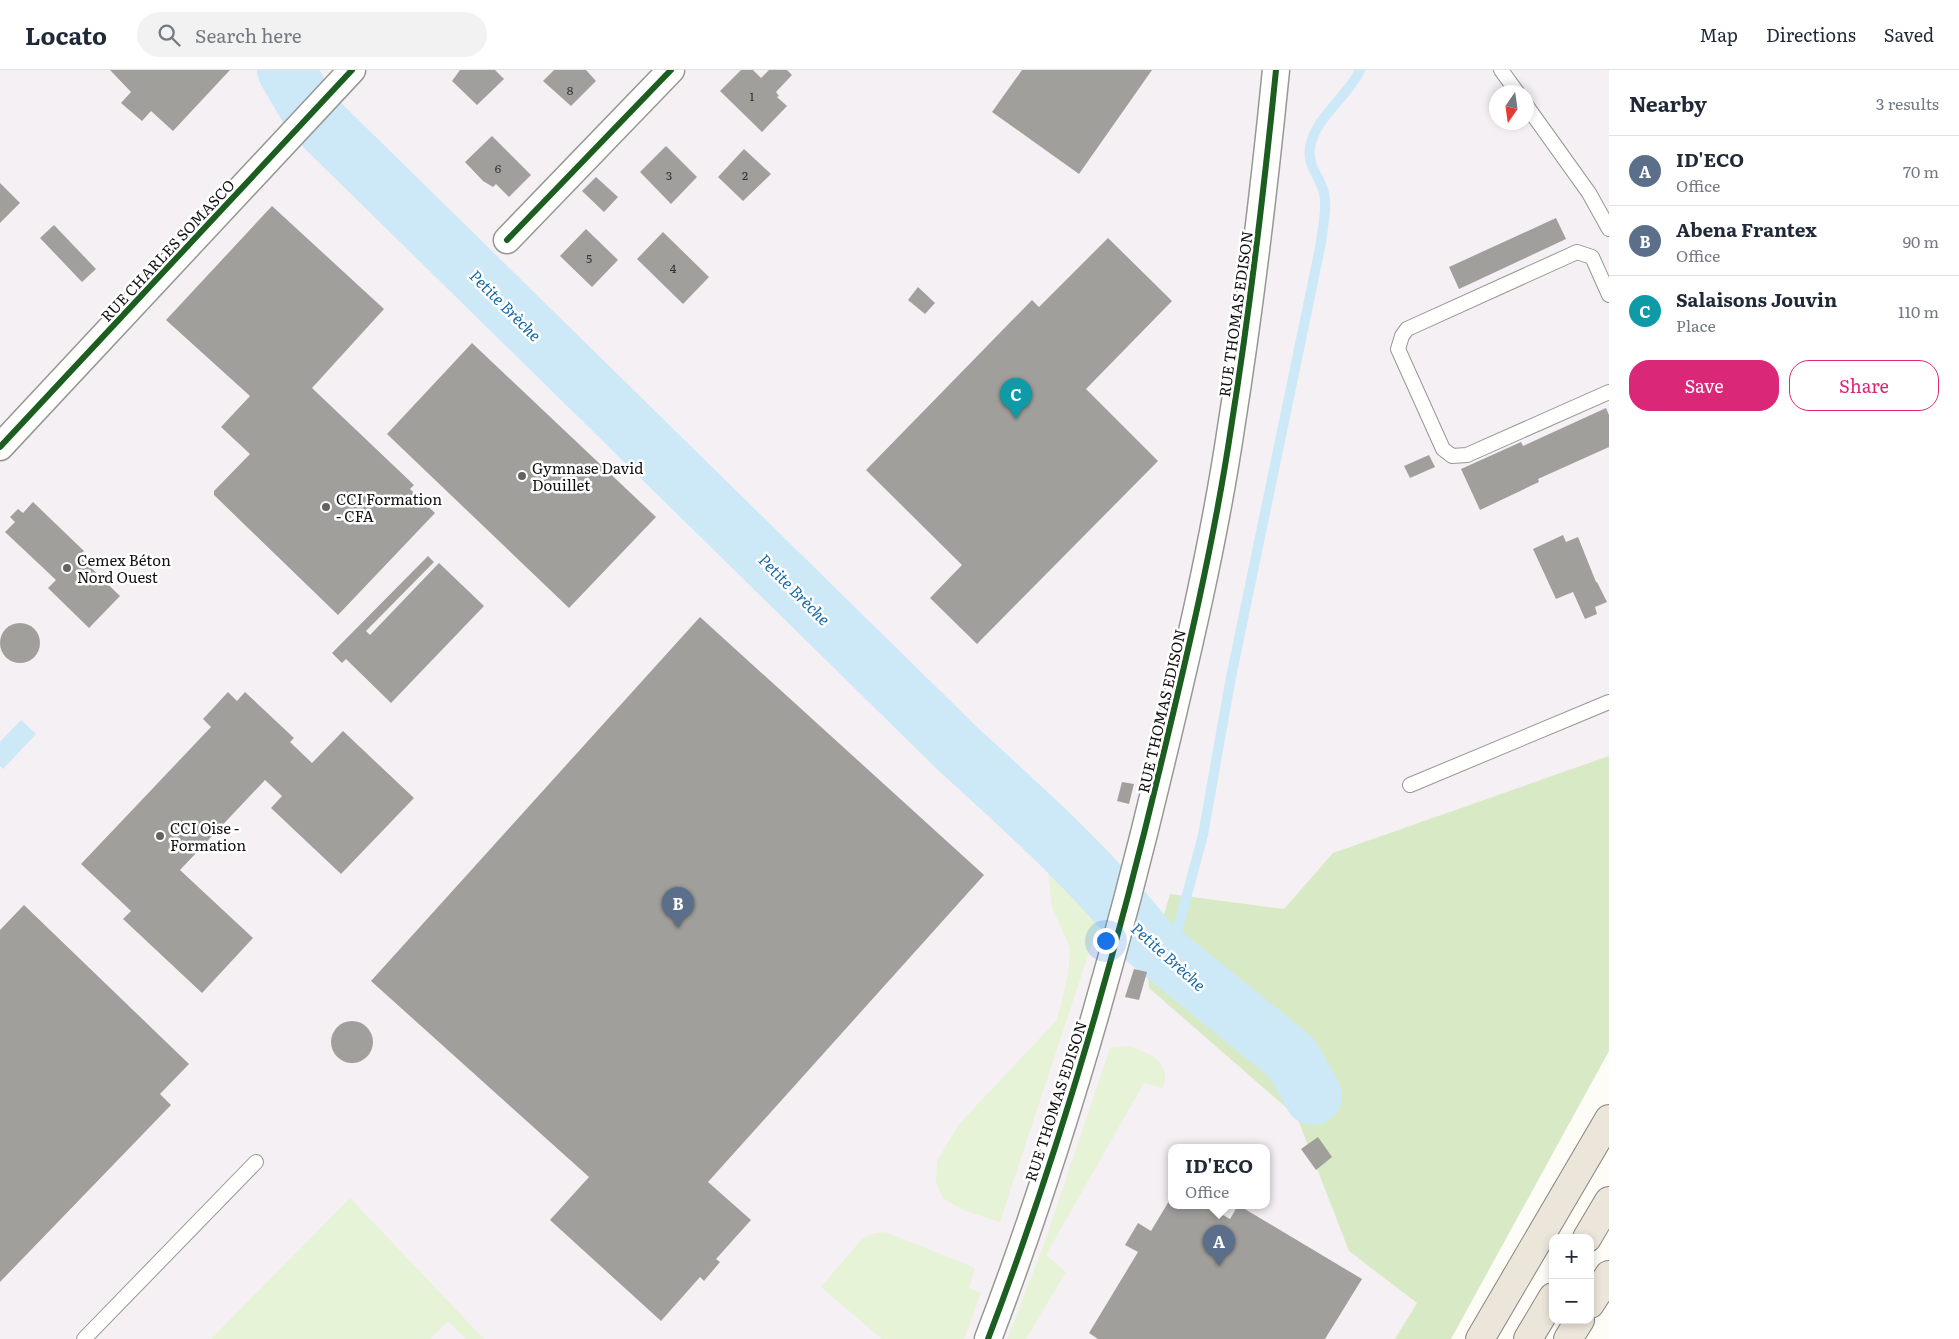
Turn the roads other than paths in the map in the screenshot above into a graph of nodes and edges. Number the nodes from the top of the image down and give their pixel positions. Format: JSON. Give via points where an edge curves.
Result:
{"nodes":[{"id":1,"x":671,"y":70,"type":"edge"},
{"id":2,"x":1276,"y":70,"type":"edge"},
{"id":3,"x":1501,"y":70,"type":"edge"},
{"id":4,"x":345,"y":78,"type":"edge"},
{"id":5,"x":1512,"y":85,"type":"edge"},
{"id":6,"x":1534,"y":116,"type":"edge"},
{"id":7,"x":1609,"y":229,"type":"edge"},
{"id":8,"x":506,"y":240,"type":"dead end"},
{"id":9,"x":1609,"y":295,"type":"edge"},
{"id":10,"x":1609,"y":392,"type":"edge"},
{"id":11,"x":0,"y":447,"type":"edge"},
{"id":12,"x":1609,"y":702,"type":"edge"},
{"id":13,"x":1410,"y":785,"type":"dead end"},
{"id":14,"x":1609,"y":1119,"type":"edge"},
{"id":15,"x":256,"y":1162,"type":"dead end"},
{"id":16,"x":1609,"y":1201,"type":"edge"},
{"id":17,"x":1590,"y":1234,"type":"edge"},
{"id":18,"x":1609,"y":1275,"type":"edge"},
{"id":19,"x":1594,"y":1298,"type":"edge"},
{"id":20,"x":1549,"y":1304,"type":"edge"},
{"id":21,"x":1577,"y":1324,"type":"edge"},
{"id":22,"x":84,"y":1339,"type":"edge"},
{"id":23,"x":988,"y":1339,"type":"edge"},
{"id":24,"x":1480,"y":1339,"type":"edge"},
{"id":25,"x":1528,"y":1339,"type":"edge"},
{"id":26,"x":1568,"y":1339,"type":"edge"}],
"edges":[{"from":1,"to":8,"type":"street"},
{"from":2,"to":23,"type":"street","name":"RUE THOMAS EDISON","via":[[1250,297],[1226,459],[1196,616],[1116,944],[1076,1079]]},
{"from":3,"to":5,"type":"lane"},
{"from":4,"to":11,"type":"street","name":"RUE CHARLES SOMASCO"},
{"from":6,"to":7,"type":"lane","via":[[1589,193]]},
{"from":9,"to":10,"type":"lane","via":[[1592,257],[1578,252],[1407,329],[1398,349],[1443,449],[1452,456],[1467,455]]},
{"from":12,"to":13,"type":"lane"},
{"from":14,"to":24,"type":"highway"},
{"from":15,"to":22,"type":"lane"},
{"from":16,"to":17,"type":"highway"},
{"from":18,"to":19,"type":"highway"},
{"from":20,"to":25,"type":"highway"},
{"from":21,"to":26,"type":"highway"}]}
